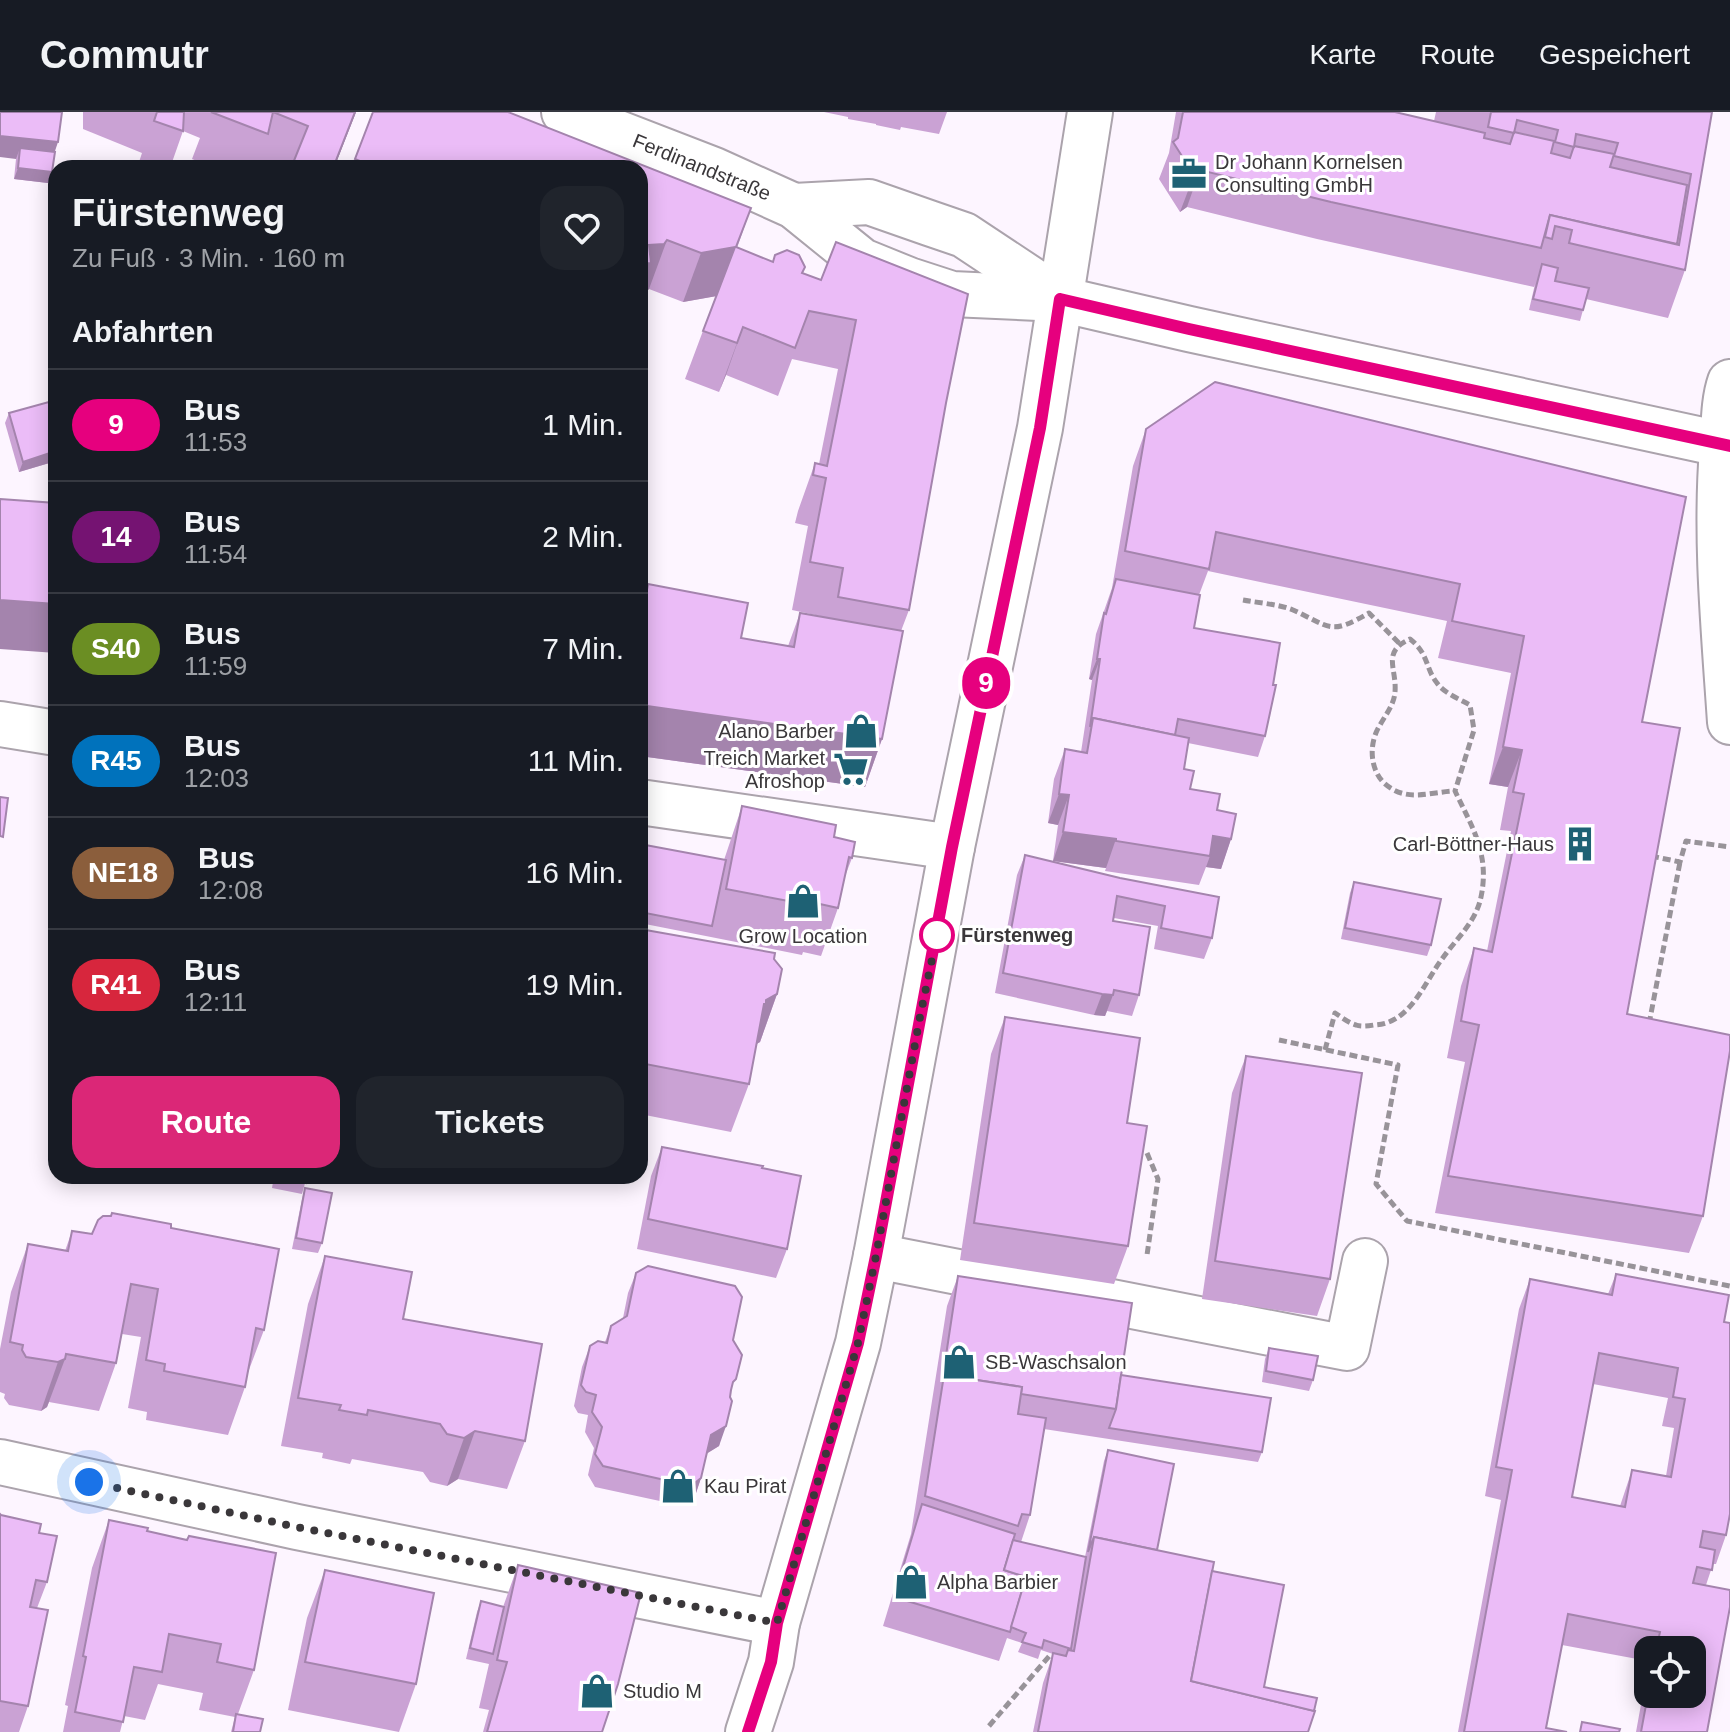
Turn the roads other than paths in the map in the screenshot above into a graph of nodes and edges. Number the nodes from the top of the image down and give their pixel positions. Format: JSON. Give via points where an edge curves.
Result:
{"nodes":[{"id":1,"x":564,"y":112,"type":"edge"},
{"id":2,"x":1090,"y":112,"type":"edge"},
{"id":3,"x":794,"y":206,"type":"junction"},
{"id":4,"x":1060,"y":299,"type":"junction"},
{"id":5,"x":1730,"y":382,"type":"edge"},
{"id":6,"x":1726,"y":445,"type":"edge"},
{"id":7,"x":1730,"y":722,"type":"edge"},
{"id":8,"x":0,"y":724,"type":"edge"},
{"id":9,"x":48,"y":732,"type":"edge"},
{"id":10,"x":648,"y":803,"type":"edge"},
{"id":11,"x":952,"y":847,"type":"junction"},
{"id":12,"x":876,"y":1256,"type":"junction"},
{"id":13,"x":1365,"y":1261,"type":"dead end"},
{"id":14,"x":0,"y":1462,"type":"edge"},
{"id":15,"x":777,"y":1623,"type":"junction"},
{"id":16,"x":748,"y":1732,"type":"edge"}],
"edges":[{"from":1,"to":3,"type":"main road","name":"Ferdinandstraße"},
{"from":2,"to":4,"type":"main road"},
{"from":3,"to":4,"type":"main road","name":"Ferdinandstraße","via":[[869,202],[964,235]]},
{"from":3,"to":4,"type":"main road","name":"Ferdinandstraße","via":[[862,261],[909,280],[952,294]]},
{"from":4,"to":6,"type":"main road"},
{"from":4,"to":11,"type":"main road","via":[[1033,462]]},
{"from":5,"to":6,"type":"main road"},
{"from":6,"to":7,"type":"main road","via":[[1718,500]]},
{"from":8,"to":9,"type":"main road"},
{"from":10,"to":11,"type":"main road"},
{"from":11,"to":12,"type":"main road"},
{"from":12,"to":13,"type":"main road","via":[[1347,1348]]},
{"from":12,"to":15,"type":"main road","via":[[854,1357]]},
{"from":14,"to":15,"type":"main road"},
{"from":15,"to":16,"type":"main road","via":[[771,1662]]}]}
